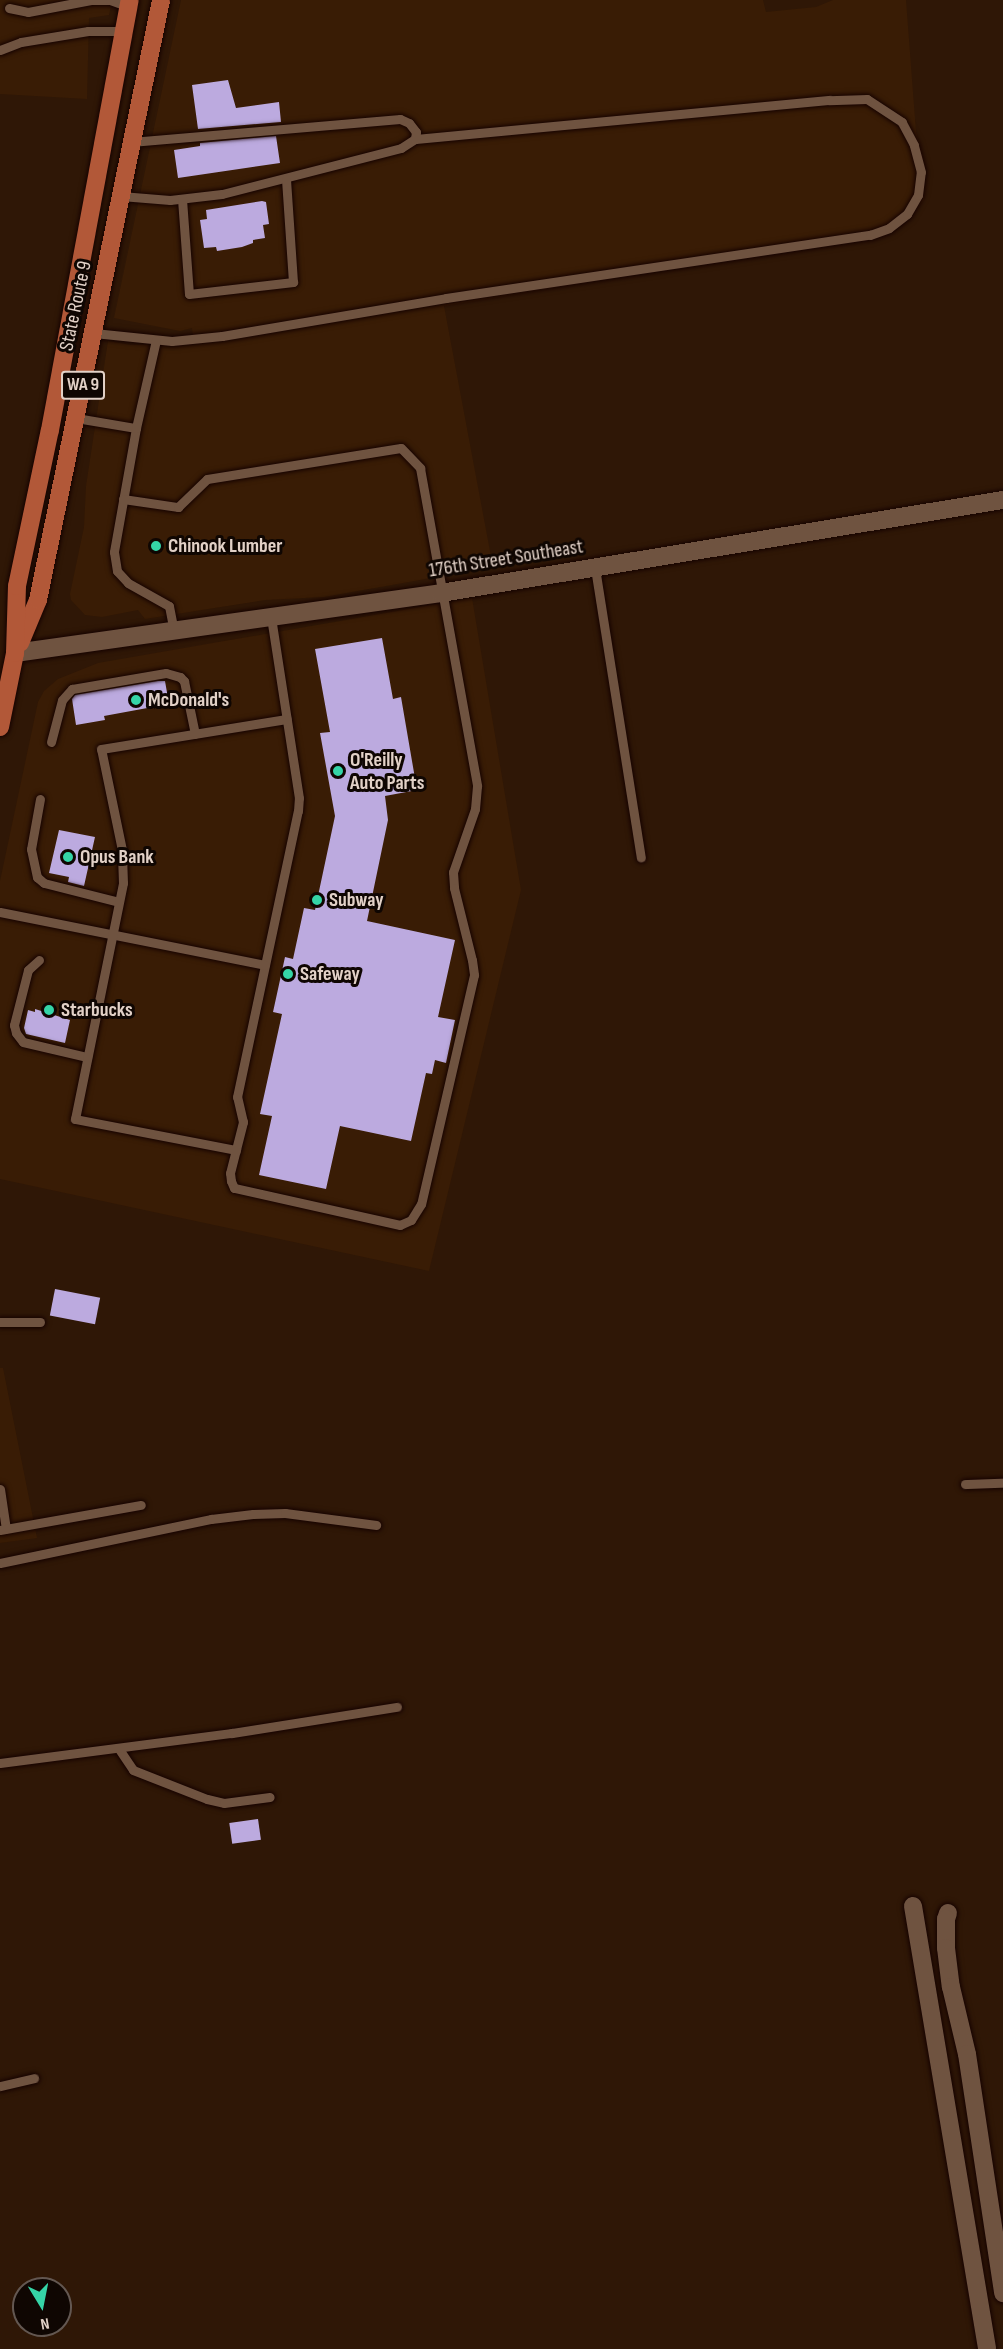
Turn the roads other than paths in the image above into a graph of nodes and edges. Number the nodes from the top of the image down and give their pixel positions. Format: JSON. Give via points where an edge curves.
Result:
{"nodes":[{"id":1,"x":161,"y":0,"type":"edge"},
{"id":2,"x":129,"y":3,"type":"edge"},
{"id":3,"x":9,"y":8,"type":"dead end"},
{"id":4,"x":124,"y":31,"type":"junction"},
{"id":5,"x":0,"y":50,"type":"edge"},
{"id":6,"x":414,"y":139,"type":"junction"},
{"id":7,"x":131,"y":142,"type":"junction"},
{"id":8,"x":286,"y":178,"type":"junction"},
{"id":9,"x":121,"y":196,"type":"junction"},
{"id":10,"x":182,"y":199,"type":"junction"},
{"id":11,"x":94,"y":333,"type":"junction"},
{"id":12,"x":156,"y":340,"type":"junction"},
{"id":13,"x":76,"y":418,"type":"junction"},
{"id":14,"x":136,"y":428,"type":"junction"},
{"id":15,"x":123,"y":499,"type":"junction"},
{"id":16,"x":1003,"y":500,"type":"edge"},
{"id":17,"x":595,"y":568,"type":"junction"},
{"id":18,"x":441,"y":593,"type":"junction"},
{"id":19,"x":271,"y":617,"type":"junction"},
{"id":20,"x":174,"y":631,"type":"junction"},
{"id":21,"x":15,"y":653,"type":"junction"},
{"id":22,"x":287,"y":719,"type":"junction"},
{"id":23,"x":0,"y":727,"type":"edge"},
{"id":24,"x":195,"y":734,"type":"junction"},
{"id":25,"x":51,"y":742,"type":"dead end"},
{"id":26,"x":40,"y":799,"type":"dead end"},
{"id":27,"x":641,"y":857,"type":"dead end"},
{"id":28,"x":119,"y":902,"type":"junction"},
{"id":29,"x":0,"y":912,"type":"edge"},
{"id":30,"x":111,"y":934,"type":"junction"},
{"id":31,"x":39,"y":960,"type":"dead end"},
{"id":32,"x":265,"y":965,"type":"junction"},
{"id":33,"x":87,"y":1057,"type":"junction"},
{"id":34,"x":236,"y":1150,"type":"junction"},
{"id":35,"x":0,"y":1322,"type":"edge"},
{"id":36,"x":40,"y":1322,"type":"dead end"},
{"id":37,"x":1003,"y":1483,"type":"edge"},
{"id":38,"x":965,"y":1484,"type":"dead end"},
{"id":39,"x":0,"y":1489,"type":"edge"},
{"id":40,"x":141,"y":1504,"type":"dead end"},
{"id":41,"x":376,"y":1525,"type":"dead end"},
{"id":42,"x":3,"y":1529,"type":"edge"},
{"id":43,"x":0,"y":1563,"type":"edge"},
{"id":44,"x":397,"y":1707,"type":"dead end"},
{"id":45,"x":119,"y":1749,"type":"junction"},
{"id":46,"x":0,"y":1763,"type":"edge"},
{"id":47,"x":270,"y":1797,"type":"dead end"},
{"id":48,"x":913,"y":1906,"type":"dead end"},
{"id":49,"x":948,"y":1913,"type":"dead end"},
{"id":50,"x":34,"y":2078,"type":"dead end"},
{"id":51,"x":0,"y":2086,"type":"edge"},
{"id":52,"x":1003,"y":2293,"type":"edge"},
{"id":53,"x":987,"y":2349,"type":"edge"}],
"edges":[{"from":1,"to":7,"type":"main road","name":"State Route 9","number":"WA 9"},
{"from":2,"to":3,"type":"lane","via":[[92,0],[28,12]]},
{"from":2,"to":4,"type":"main road","name":"State Route 9","number":"WA 9"},
{"from":4,"to":5,"type":"lane","via":[[21,42]]},
{"from":4,"to":21,"type":"main road","name":"State Route 9","number":"WA 9","via":[[53,419],[17,586]]},
{"from":6,"to":7,"type":"lane","via":[[416,132],[410,123],[400,119]]},
{"from":6,"to":8,"type":"lane","via":[[401,148]]},
{"from":6,"to":12,"type":"lane","via":[[867,99],[902,122],[914,145],[921,172],[918,195],[907,214],[870,236],[404,304],[222,336]]},
{"from":7,"to":9,"type":"main road","name":"State Route 9","number":"WA 9"},
{"from":8,"to":10,"type":"lane","via":[[222,194]]},
{"from":8,"to":10,"type":"lane","via":[[292,282],[189,294]]},
{"from":9,"to":10,"type":"lane"},
{"from":9,"to":11,"type":"main road","name":"State Route 9","number":"WA 9"},
{"from":11,"to":12,"type":"lane"},
{"from":11,"to":13,"type":"main road","name":"State Route 9","number":"WA 9"},
{"from":12,"to":14,"type":"lane"},
{"from":13,"to":14,"type":"lane"},
{"from":13,"to":21,"type":"main road","name":"State Route 9","number":"WA 9","via":[[38,600]]},
{"from":14,"to":15,"type":"lane"},
{"from":15,"to":18,"type":"lane","via":[[178,507],[207,479],[401,448],[420,468]]},
{"from":15,"to":20,"type":"lane","via":[[114,552],[117,571],[128,583],[169,606]]},
{"from":16,"to":17,"type":"street","name":"176th Street Southeast"},
{"from":17,"to":18,"type":"street","name":"176th Street Southeast"},
{"from":17,"to":27,"type":"lane"},
{"from":18,"to":19,"type":"street","name":"176th Street Southeast"},
{"from":18,"to":34,"type":"lane","via":[[477,786],[475,809],[453,872],[474,975],[422,1204],[411,1220],[400,1226],[234,1188],[230,1173]]},
{"from":19,"to":20,"type":"street","name":"176th Street Southeast"},
{"from":19,"to":22,"type":"lane"},
{"from":20,"to":21,"type":"street","name":"176th Street Southeast"},
{"from":21,"to":23,"type":"main road","name":"State Route 9","number":"WA 9"},
{"from":22,"to":24,"type":"lane"},
{"from":22,"to":32,"type":"lane","via":[[298,811]]},
{"from":24,"to":25,"type":"lane","via":[[184,681],[166,674],[72,689],[62,700]]},
{"from":24,"to":28,"type":"lane","via":[[101,749],[124,867]]},
{"from":26,"to":28,"type":"lane","via":[[31,849],[37,877],[44,883]]},
{"from":28,"to":30,"type":"lane"},
{"from":29,"to":30,"type":"lane"},
{"from":30,"to":32,"type":"lane"},
{"from":30,"to":33,"type":"lane"},
{"from":31,"to":33,"type":"lane","via":[[27,970],[14,1025],[16,1033],[22,1042]]},
{"from":32,"to":34,"type":"lane","via":[[237,1096],[243,1122]]},
{"from":33,"to":34,"type":"lane","via":[[75,1119]]},
{"from":35,"to":36,"type":"lane"},
{"from":37,"to":38,"type":"lane"},
{"from":39,"to":42,"type":"lane"},
{"from":40,"to":42,"type":"lane"},
{"from":41,"to":43,"type":"lane","via":[[285,1513],[254,1514],[211,1519]]},
{"from":44,"to":45,"type":"lane"},
{"from":45,"to":46,"type":"lane"},
{"from":45,"to":47,"type":"lane","via":[[133,1770],[207,1799],[224,1803]]},
{"from":48,"to":53,"type":"street"},
{"from":49,"to":52,"type":"street","via":[[947,1958],[968,2054]]},
{"from":50,"to":51,"type":"lane"}]}
